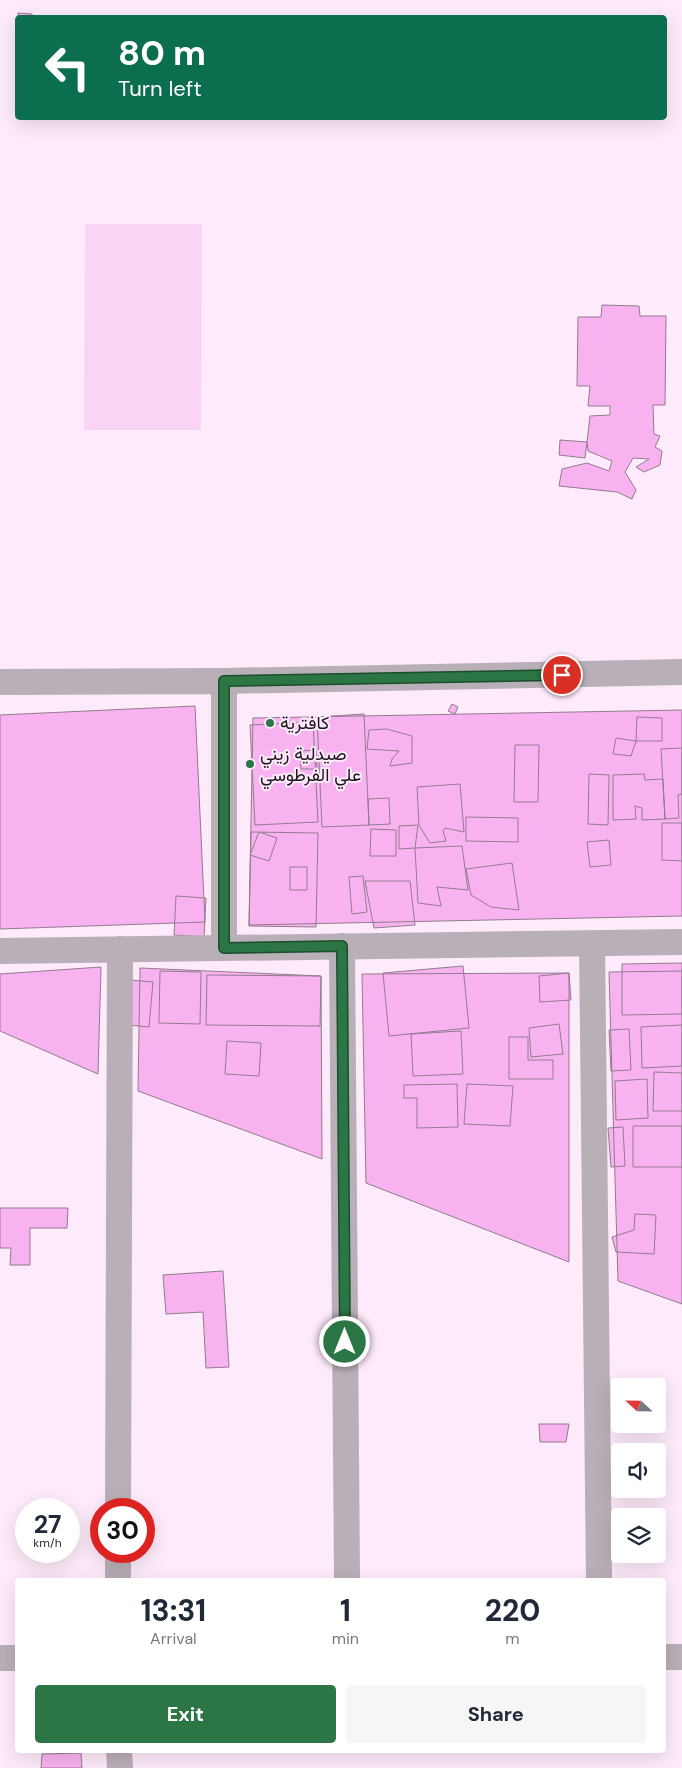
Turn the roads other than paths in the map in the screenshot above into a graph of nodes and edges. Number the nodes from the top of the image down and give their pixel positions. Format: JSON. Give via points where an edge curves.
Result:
{"nodes":[{"id":1,"x":682,"y":672,"type":"edge"},
{"id":2,"x":224,"y":681,"type":"junction"},
{"id":3,"x":0,"y":682,"type":"edge"},
{"id":4,"x":682,"y":942,"type":"edge"},
{"id":5,"x":592,"y":943,"type":"junction"},
{"id":6,"x":342,"y":946,"type":"junction"},
{"id":7,"x":224,"y":948,"type":"junction"},
{"id":8,"x":120,"y":949,"type":"junction"},
{"id":9,"x":0,"y":951,"type":"edge"},
{"id":10,"x":118,"y":1498,"type":"edge"},
{"id":11,"x":118,"y":1563,"type":"edge"},
{"id":12,"x":118,"y":1578,"type":"edge"},
{"id":13,"x":348,"y":1578,"type":"edge"},
{"id":14,"x":599,"y":1578,"type":"edge"},
{"id":15,"x":666,"y":1657,"type":"edge"},
{"id":16,"x":682,"y":1657,"type":"edge"},
{"id":17,"x":0,"y":1658,"type":"edge"},
{"id":18,"x":15,"y":1658,"type":"edge"},
{"id":19,"x":119,"y":1753,"type":"edge"},
{"id":20,"x":120,"y":1768,"type":"edge"}],
"edges":[{"from":1,"to":2,"type":"street"},
{"from":2,"to":3,"type":"street"},
{"from":2,"to":7,"type":"street"},
{"from":4,"to":5,"type":"street"},
{"from":5,"to":6,"type":"street"},
{"from":5,"to":14,"type":"street"},
{"from":6,"to":7,"type":"street"},
{"from":6,"to":13,"type":"street"},
{"from":7,"to":8,"type":"street"},
{"from":8,"to":9,"type":"street"},
{"from":8,"to":10,"type":"street"},
{"from":11,"to":12,"type":"street"},
{"from":15,"to":16,"type":"street"},
{"from":17,"to":18,"type":"street"},
{"from":19,"to":20,"type":"street"}]}
